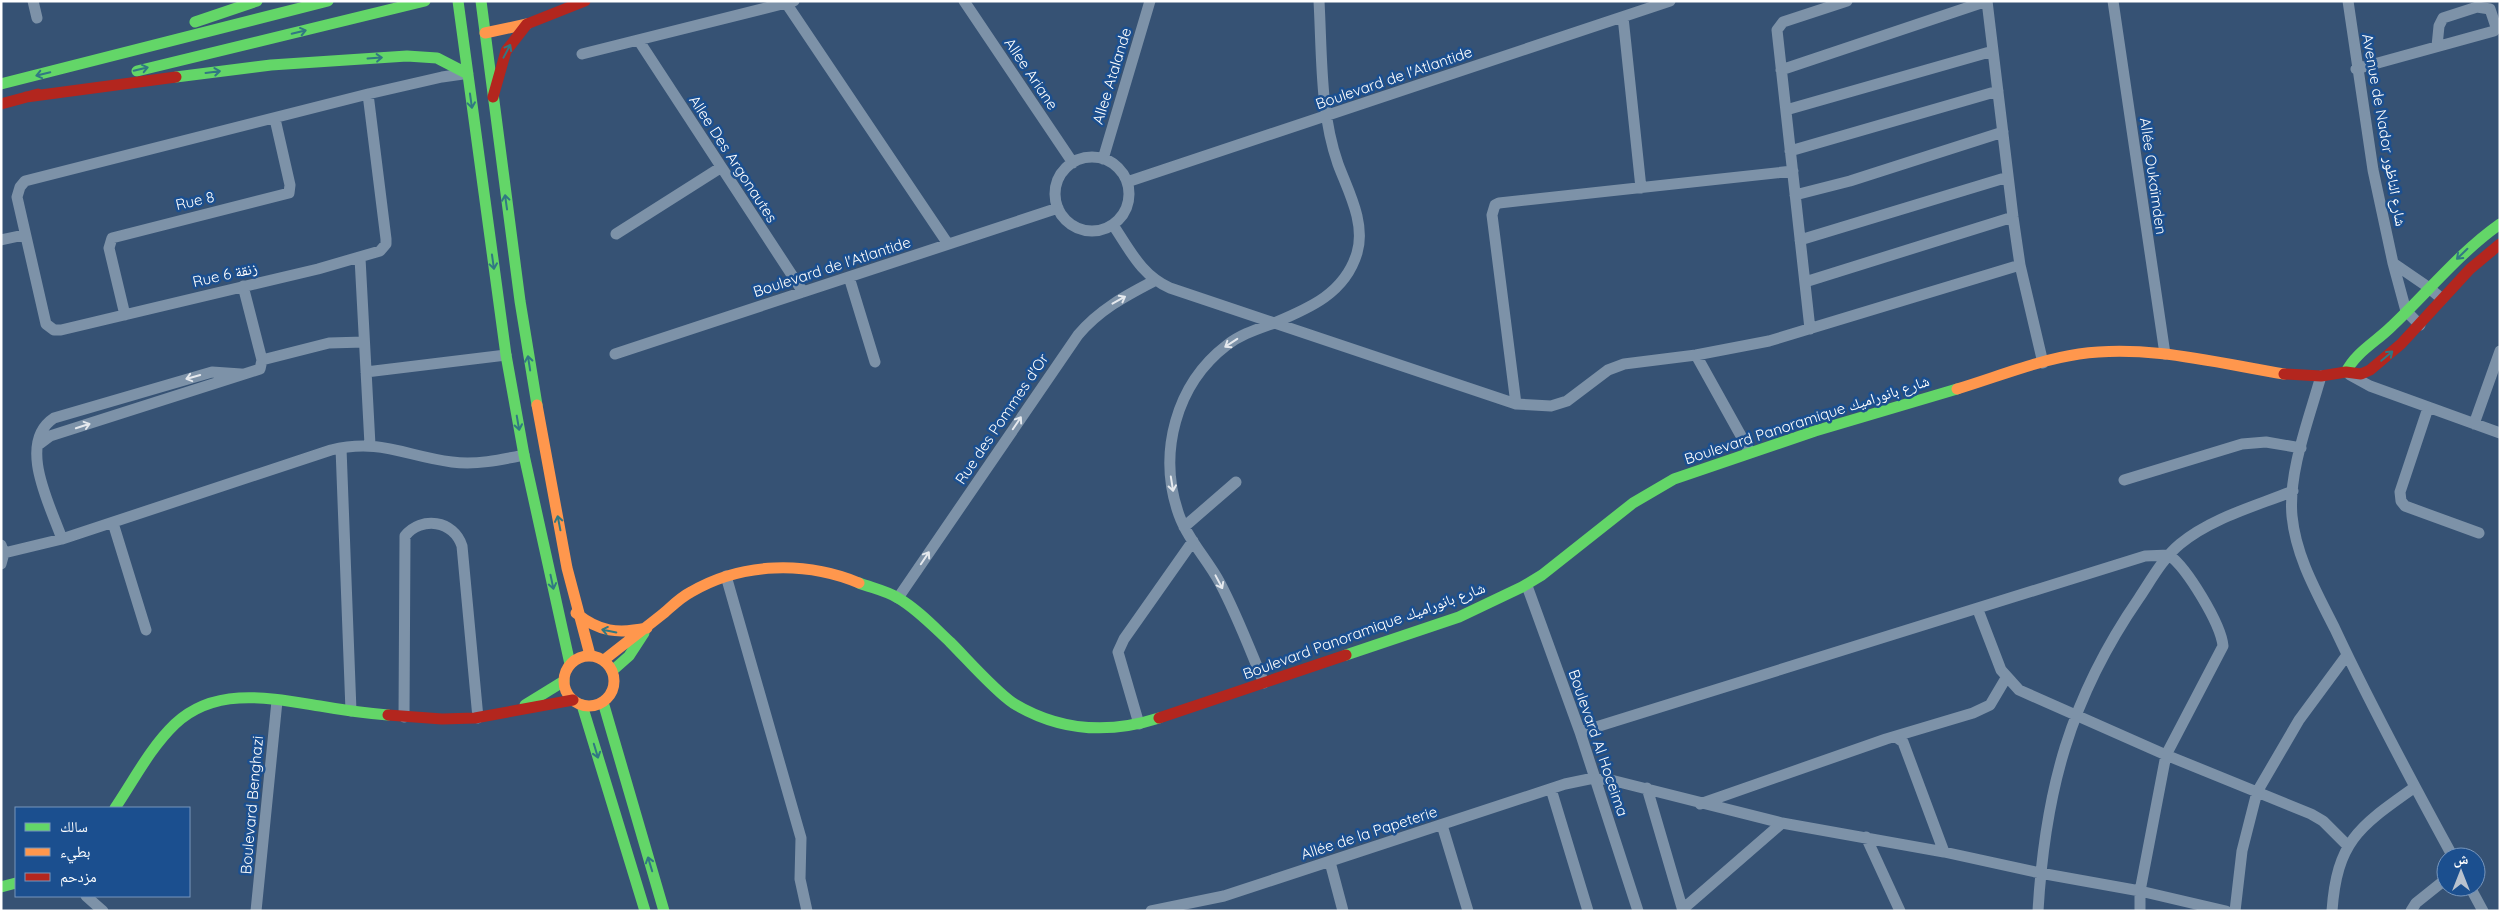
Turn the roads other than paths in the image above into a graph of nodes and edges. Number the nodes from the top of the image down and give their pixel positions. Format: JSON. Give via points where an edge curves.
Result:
{"nodes":[{"id":1,"x":33,"y":1,"type":"edge"},
{"id":2,"x":257,"y":1,"type":"edge"},
{"id":3,"x":328,"y":1,"type":"edge"},
{"id":4,"x":425,"y":1,"type":"edge"},
{"id":5,"x":458,"y":1,"type":"edge"},
{"id":6,"x":481,"y":1,"type":"edge"},
{"id":7,"x":585,"y":1,"type":"edge"},
{"id":8,"x":964,"y":1,"type":"edge"},
{"id":9,"x":1150,"y":1,"type":"edge"},
{"id":10,"x":1318,"y":1,"type":"edge"},
{"id":11,"x":1670,"y":1,"type":"edge"},
{"id":12,"x":1847,"y":1,"type":"edge"},
{"id":13,"x":2113,"y":1,"type":"edge"},
{"id":14,"x":2348,"y":1,"type":"edge"},
{"id":15,"x":790,"y":2,"type":"edge"},
{"id":16,"x":1624,"y":17,"type":"junction"},
{"id":17,"x":37,"y":18,"type":"dead end"},
{"id":18,"x":528,"y":24,"type":"junction"},
{"id":19,"x":485,"y":33,"type":"junction"},
{"id":20,"x":639,"y":41,"type":"junction"},
{"id":21,"x":2437,"y":46,"type":"junction"},
{"id":22,"x":1993,"y":51,"type":"junction"},
{"id":23,"x":582,"y":54,"type":"dead end"},
{"id":24,"x":74,"y":66,"type":"junction"},
{"id":25,"x":2356,"y":69,"type":"junction"},
{"id":26,"x":1781,"y":70,"type":"junction"},
{"id":27,"x":468,"y":74,"type":"junction"},
{"id":28,"x":1,"y":84,"type":"edge"},
{"id":29,"x":1998,"y":92,"type":"junction"},
{"id":30,"x":368,"y":94,"type":"junction"},
{"id":31,"x":26,"y":97,"type":"junction"},
{"id":32,"x":493,"y":97,"type":"junction"},
{"id":33,"x":1,"y":104,"type":"edge"},
{"id":34,"x":1786,"y":110,"type":"junction"},
{"id":35,"x":1327,"y":117,"type":"junction"},
{"id":36,"x":275,"y":119,"type":"junction"},
{"id":37,"x":2003,"y":132,"type":"junction"},
{"id":38,"x":1790,"y":151,"type":"junction"},
{"id":39,"x":1103,"y":159,"type":"junction"},
{"id":40,"x":1073,"y":163,"type":"junction"},
{"id":41,"x":720,"y":168,"type":"junction"},
{"id":42,"x":1793,"y":171,"type":"junction"},
{"id":43,"x":2008,"y":177,"type":"junction"},
{"id":44,"x":1127,"y":182,"type":"junction"},
{"id":45,"x":1641,"y":188,"type":"junction"},
{"id":46,"x":1795,"y":194,"type":"junction"},
{"id":47,"x":1058,"y":208,"type":"junction"},
{"id":48,"x":2013,"y":217,"type":"junction"},
{"id":49,"x":2500,"y":224,"type":"edge"},
{"id":50,"x":1113,"y":225,"type":"junction"},
{"id":51,"x":616,"y":234,"type":"dead end"},
{"id":52,"x":24,"y":235,"type":"junction"},
{"id":53,"x":1,"y":240,"type":"edge"},
{"id":54,"x":1800,"y":240,"type":"junction"},
{"id":55,"x":948,"y":244,"type":"junction"},
{"id":56,"x":2500,"y":244,"type":"edge"},
{"id":57,"x":360,"y":258,"type":"junction"},
{"id":58,"x":2393,"y":263,"type":"junction"},
{"id":59,"x":2020,"y":265,"type":"junction"},
{"id":60,"x":849,"y":277,"type":"junction"},
{"id":61,"x":1154,"y":280,"type":"junction"},
{"id":62,"x":1805,"y":282,"type":"junction"},
{"id":63,"x":243,"y":286,"type":"junction"},
{"id":64,"x":2428,"y":287,"type":"junction"},
{"id":65,"x":803,"y":292,"type":"junction"},
{"id":66,"x":2442,"y":299,"type":"junction"},
{"id":67,"x":2406,"y":311,"type":"junction"},
{"id":68,"x":125,"y":315,"type":"junction"},
{"id":69,"x":1275,"y":322,"type":"junction"},
{"id":70,"x":2420,"y":324,"type":"junction"},
{"id":71,"x":1810,"y":329,"type":"junction"},
{"id":72,"x":364,"y":342,"type":"junction"},
{"id":73,"x":2500,"y":351,"type":"edge"},
{"id":74,"x":615,"y":354,"type":"dead end"},
{"id":75,"x":2165,"y":354,"type":"junction"},
{"id":76,"x":506,"y":355,"type":"junction"},
{"id":77,"x":1696,"y":355,"type":"junction"},
{"id":78,"x":262,"y":360,"type":"junction"},
{"id":79,"x":875,"y":362,"type":"dead end"},
{"id":80,"x":2043,"y":363,"type":"junction"},
{"id":81,"x":366,"y":372,"type":"junction"},
{"id":82,"x":2346,"y":372,"type":"junction"},
{"id":83,"x":241,"y":374,"type":"junction"},
{"id":84,"x":2321,"y":376,"type":"junction"},
{"id":85,"x":1516,"y":404,"type":"junction"},
{"id":86,"x":2428,"y":408,"type":"junction"},
{"id":87,"x":2474,"y":424,"type":"junction"},
{"id":88,"x":2500,"y":433,"type":"edge"},
{"id":89,"x":370,"y":444,"type":"junction"},
{"id":90,"x":38,"y":445,"type":"junction"},
{"id":91,"x":341,"y":448,"type":"junction"},
{"id":92,"x":2301,"y":448,"type":"junction"},
{"id":93,"x":1750,"y":452,"type":"junction"},
{"id":94,"x":524,"y":455,"type":"junction"},
{"id":95,"x":2124,"y":480,"type":"dead end"},
{"id":96,"x":1236,"y":482,"type":"dead end"},
{"id":97,"x":2293,"y":492,"type":"junction"},
{"id":98,"x":113,"y":523,"type":"junction"},
{"id":99,"x":1184,"y":527,"type":"junction"},
{"id":100,"x":2479,"y":533,"type":"dead end"},
{"id":101,"x":62,"y":539,"type":"junction"},
{"id":102,"x":1193,"y":541,"type":"junction"},
{"id":103,"x":3,"y":549,"type":"edge"},
{"id":104,"x":2169,"y":555,"type":"junction"},
{"id":105,"x":1,"y":564,"type":"edge"},
{"id":106,"x":726,"y":576,"type":"junction"},
{"id":107,"x":1526,"y":586,"type":"junction"},
{"id":108,"x":898,"y":598,"type":"junction"},
{"id":109,"x":1978,"y":610,"type":"junction"},
{"id":110,"x":576,"y":613,"type":"junction"},
{"id":111,"x":647,"y":628,"type":"junction"},
{"id":112,"x":146,"y":630,"type":"dead end"},
{"id":113,"x":590,"y":655,"type":"junction"},
{"id":114,"x":2347,"y":655,"type":"junction"},
{"id":115,"x":604,"y":660,"type":"junction"},
{"id":116,"x":570,"y":664,"type":"junction"},
{"id":117,"x":612,"y":671,"type":"junction"},
{"id":118,"x":2006,"y":678,"type":"junction"},
{"id":119,"x":564,"y":681,"type":"junction"},
{"id":120,"x":1264,"y":683,"type":"junction"},
{"id":121,"x":276,"y":701,"type":"junction"},
{"id":122,"x":577,"y":702,"type":"junction"},
{"id":123,"x":602,"y":702,"type":"junction"},
{"id":124,"x":515,"y":710,"type":"junction"},
{"id":125,"x":351,"y":711,"type":"junction"},
{"id":126,"x":2074,"y":716,"type":"junction"},
{"id":127,"x":404,"y":717,"type":"junction"},
{"id":128,"x":478,"y":718,"type":"junction"},
{"id":129,"x":1139,"y":724,"type":"junction"},
{"id":130,"x":1580,"y":732,"type":"junction"},
{"id":131,"x":1896,"y":737,"type":"junction"},
{"id":132,"x":2166,"y":755,"type":"junction"},
{"id":133,"x":1594,"y":778,"type":"junction"},
{"id":134,"x":2414,"y":787,"type":"junction"},
{"id":135,"x":1647,"y":788,"type":"junction"},
{"id":136,"x":1551,"y":789,"type":"junction"},
{"id":137,"x":2257,"y":792,"type":"junction"},
{"id":138,"x":1700,"y":804,"type":"junction"},
{"id":139,"x":116,"y":807,"type":"edge"},
{"id":140,"x":1782,"y":822,"type":"junction"},
{"id":141,"x":1442,"y":825,"type":"junction"},
{"id":142,"x":1866,"y":837,"type":"junction"},
{"id":143,"x":2347,"y":845,"type":"junction"},
{"id":144,"x":2447,"y":847,"type":"edge"},
{"id":145,"x":1944,"y":852,"type":"junction"},
{"id":146,"x":1330,"y":862,"type":"junction"},
{"id":147,"x":2040,"y":873,"type":"junction"},
{"id":148,"x":15,"y":883,"type":"edge"},
{"id":149,"x":1,"y":887,"type":"edge"},
{"id":150,"x":2436,"y":887,"type":"edge"},
{"id":151,"x":2140,"y":890,"type":"junction"},
{"id":152,"x":87,"y":897,"type":"edge"},
{"id":153,"x":2475,"y":897,"type":"edge"},
{"id":154,"x":1683,"y":910,"type":"edge"},
{"id":155,"x":103,"y":911,"type":"edge"},
{"id":156,"x":256,"y":911,"type":"edge"},
{"id":157,"x":646,"y":911,"type":"edge"},
{"id":158,"x":664,"y":911,"type":"edge"},
{"id":159,"x":807,"y":911,"type":"edge"},
{"id":160,"x":1151,"y":911,"type":"edge"},
{"id":161,"x":1343,"y":911,"type":"edge"},
{"id":162,"x":1468,"y":911,"type":"edge"},
{"id":163,"x":1588,"y":911,"type":"edge"},
{"id":164,"x":1638,"y":911,"type":"edge"},
{"id":165,"x":1900,"y":911,"type":"edge"},
{"id":166,"x":2038,"y":911,"type":"edge"},
{"id":167,"x":2140,"y":911,"type":"edge"},
{"id":168,"x":2226,"y":911,"type":"edge"},
{"id":169,"x":2235,"y":911,"type":"edge"},
{"id":170,"x":2332,"y":911,"type":"edge"},
{"id":171,"x":2411,"y":911,"type":"edge"},
{"id":172,"x":2483,"y":911,"type":"edge"}],
"edges":[{"from":1,"to":17,"type":"street"},
{"from":2,"to":24,"type":"main road","via":[[122,43]]},
{"from":3,"to":24,"type":"main road"},
{"from":31,"to":4,"type":"main road","one_way":true},
{"from":5,"to":27,"type":"main road"},
{"from":6,"to":19,"type":"main road"},
{"from":7,"to":18,"type":"main road"},
{"from":8,"to":40,"type":"street","name":"Allee Ariane"},
{"from":9,"to":39,"type":"street","name":"Allee Atalande"},
{"from":10,"to":35,"type":"street"},
{"from":11,"to":16,"type":"street","name":"Boulevard de l'Atlantide"},
{"from":12,"to":26,"type":"street","via":[[1780,24],[1777,34]]},
{"from":13,"to":75,"type":"street","name":"Allée Oukaïmden"},
{"from":14,"to":25,"type":"street","name":"Avenue de Nador شارع الناظور"},
{"from":15,"to":20,"type":"street"},
{"from":15,"to":55,"type":"street"},
{"from":16,"to":35,"type":"street","name":"Boulevard de l'Atlantide"},
{"from":16,"to":45,"type":"street"},
{"from":18,"to":19,"type":"main road"},
{"from":32,"to":18,"type":"main road","one_way":true,"via":[[506,51]]},
{"from":19,"to":32,"type":"main road"},
{"from":20,"to":23,"type":"street"},
{"from":20,"to":41,"type":"street","name":"Allee Des Argonautes"},
{"from":21,"to":21,"type":"street","via":[[2494,31],[2496,26],[2490,9],[2477,7],[2443,18]]},
{"from":21,"to":25,"type":"street"},
{"from":22,"to":26,"type":"street","via":[[1987,1]]},
{"from":22,"to":29,"type":"street"},
{"from":22,"to":34,"type":"street"},
{"from":24,"to":28,"type":"main road","one_way":true},
{"from":25,"to":58,"type":"street","name":"Avenue de Nador شارع الناظور"},
{"from":26,"to":34,"type":"street"},
{"from":27,"to":30,"type":"street"},
{"from":31,"to":27,"type":"main road","one_way":true,"via":[[271,65],[407,56],[437,58]]},
{"from":27,"to":76,"type":"main road","one_way":true},
{"from":29,"to":37,"type":"street"},
{"from":29,"to":38,"type":"street"},
{"from":30,"to":36,"type":"street"},
{"from":30,"to":57,"type":"street","name":"Rue 6 زنقة","via":[[386,244],[380,251]]},
{"from":31,"to":33,"type":"main road"},
{"from":110,"to":32,"type":"main road","one_way":true,"via":[[536,404]]},
{"from":34,"to":38,"type":"street"},
{"from":35,"to":44,"type":"street","name":"Boulevard de l'Atlantide"},
{"from":35,"to":69,"type":"street","via":[[1330,139],[1351,191],[1358,224],[1357,252],[1347,276],[1334,292],[1316,305]]},
{"from":36,"to":52,"type":"street","via":[[25,181],[17,197]]},
{"from":36,"to":68,"type":"street","name":"Rue 8","via":[[289,193],[112,238],[109,248]]},
{"from":37,"to":43,"type":"street"},
{"from":37,"to":46,"type":"street","via":[[1859,178]]},
{"from":38,"to":42,"type":"street"},
{"from":39,"to":40,"type":"street","via":[[1086,158]]},
{"from":39,"to":44,"type":"street","via":[[1116,166]]},
{"from":40,"to":47,"type":"street","via":[[1058,181]]},
{"from":41,"to":51,"type":"street"},
{"from":41,"to":65,"type":"street","name":"Allee Des Argonautes"},
{"from":42,"to":45,"type":"street"},
{"from":42,"to":46,"type":"street"},
{"from":43,"to":48,"type":"street"},
{"from":43,"to":54,"type":"street"},
{"from":44,"to":50,"type":"street","via":[[1127,208]]},
{"from":45,"to":85,"type":"street","via":[[1499,203],[1493,209]]},
{"from":46,"to":54,"type":"street"},
{"from":47,"to":50,"type":"street","via":[[1069,222],[1081,229],[1096,231]]},
{"from":47,"to":55,"type":"street","name":"Boulevard de l'Atlantide"},
{"from":48,"to":59,"type":"street"},
{"from":48,"to":62,"type":"street"},
{"from":49,"to":64,"type":"main road","one_way":true,"via":[[2470,246]]},
{"from":50,"to":61,"type":"street"},
{"from":52,"to":53,"type":"street"},
{"from":52,"to":68,"type":"street","name":"Rue 6 زنقة","via":[[44,320],[49,328],[61,330]]},
{"from":54,"to":62,"type":"street"},
{"from":55,"to":60,"type":"street","name":"Boulevard de l'Atlantide"},
{"from":56,"to":66,"type":"main road","name":"Boulevard Panoramique شارع بانوراميك","via":[[2470,268]]},
{"from":57,"to":63,"type":"street","name":"Rue 6 زنقة"},
{"from":57,"to":72,"type":"street"},
{"from":58,"to":64,"type":"street"},
{"from":58,"to":67,"type":"street","name":"Avenue de Nador شارع الناظور"},
{"from":59,"to":71,"type":"street"},
{"from":59,"to":80,"type":"street"},
{"from":60,"to":65,"type":"street","name":"Boulevard de l'Atlantide"},
{"from":60,"to":79,"type":"street"},
{"from":61,"to":69,"type":"street"},
{"from":108,"to":61,"type":"street","name":"Rue des Pommes d'Or","one_way":true,"via":[[1078,335],[1108,306]]},
{"from":62,"to":71,"type":"street"},
{"from":63,"to":68,"type":"street","name":"Rue 6 زنقة"},
{"from":63,"to":78,"type":"street"},
{"from":64,"to":66,"type":"street"},
{"from":64,"to":67,"type":"main road"},
{"from":65,"to":74,"type":"street","name":"Boulevard de l'Atlantide"},
{"from":66,"to":70,"type":"main road","name":"Boulevard Panoramique شارع بانوراميك"},
{"from":67,"to":70,"type":"street"},
{"from":67,"to":82,"type":"main road","via":[[2351,360]]},
{"from":69,"to":85,"type":"street"},
{"from":69,"to":99,"type":"street","one_way":true,"via":[[1228,344],[1205,365],[1188,387],[1175,420],[1169,453],[1178,514]]},
{"from":82,"to":70,"type":"main road","name":"Boulevard Panoramique شارع بانوراميك","one_way":true,"via":[[2361,374],[2370,370]]},
{"from":71,"to":77,"type":"street"},
{"from":72,"to":78,"type":"street","via":[[329,343]]},
{"from":72,"to":81,"type":"street"},
{"from":73,"to":87,"type":"street"},
{"from":75,"to":80,"type":"main road","name":"Boulevard Panoramique شارع بانوراميك","via":[[2080,354]]},
{"from":75,"to":84,"type":"main road","name":"Boulevard Panoramique شارع بانوراميك","via":[[2291,375]]},
{"from":76,"to":81,"type":"street"},
{"from":76,"to":94,"type":"main road","one_way":true},
{"from":77,"to":85,"type":"street","via":[[1624,364],[1608,370],[1567,401],[1551,406]]},
{"from":77,"to":93,"type":"street"},
{"from":78,"to":83,"type":"street","via":[[260,369]]},
{"from":80,"to":93,"type":"main road","name":"Boulevard Panoramique شارع بانوراميك"},
{"from":81,"to":89,"type":"street"},
{"from":82,"to":84,"type":"main road","name":"Boulevard Panoramique شارع بانوراميك"},
{"from":82,"to":86,"type":"street","via":[[2370,386]]},
{"from":90,"to":83,"type":"street","one_way":true,"via":[[50,436]]},
{"from":83,"to":90,"type":"street","one_way":true,"via":[[212,372],[54,418],[41,432]]},
{"from":84,"to":92,"type":"street"},
{"from":86,"to":87,"type":"street"},
{"from":86,"to":100,"type":"street","via":[[2400,492],[2401,501],[2406,506]]},
{"from":87,"to":88,"type":"street"},
{"from":89,"to":91,"type":"street"},
{"from":89,"to":94,"type":"street","via":[[451,462],[488,463]]},
{"from":90,"to":101,"type":"street","via":[[36,463]]},
{"from":91,"to":98,"type":"street"},
{"from":91,"to":125,"type":"street"},
{"from":92,"to":95,"type":"street","via":[[2253,442]]},
{"from":92,"to":97,"type":"street"},
{"from":93,"to":107,"type":"main road","name":"Boulevard Panoramique شارع بانوراميك","via":[[1674,479],[1633,503]]},
{"from":94,"to":116,"type":"main road","one_way":true},
{"from":96,"to":99,"type":"street"},
{"from":97,"to":104,"type":"street","via":[[2216,522],[2180,543]]},
{"from":97,"to":114,"type":"street","via":[[2296,542]]},
{"from":98,"to":101,"type":"street"},
{"from":98,"to":112,"type":"street"},
{"from":99,"to":102,"type":"street"},
{"from":101,"to":103,"type":"street"},
{"from":102,"to":120,"type":"street","one_way":true,"via":[[1220,583]]},
{"from":102,"to":129,"type":"street","via":[[1118,652]]},
{"from":103,"to":105,"type":"street"},
{"from":104,"to":109,"type":"street","via":[[2146,556]]},
{"from":104,"to":126,"type":"street","via":[[2102,656]]},
{"from":104,"to":132,"type":"street","via":[[2187,573],[2218,630],[2223,646]]},
{"from":106,"to":108,"type":"main road","name":"Boulevard Panoramique شارع بانوراميك","via":[[766,568],[835,573]]},
{"from":106,"to":111,"type":"main road","name":"Boulevard Panoramique شارع بانوراميك","via":[[690,592]]},
{"from":106,"to":159,"type":"street","via":[[801,838],[800,879]]},
{"from":107,"to":120,"type":"main road","name":"Boulevard Panoramique شارع بانوراميك","via":[[1467,613]]},
{"from":107,"to":130,"type":"street","name":"Boulevard Al Hoceima"},
{"from":108,"to":129,"type":"main road","name":"Boulevard Panoramique شارع بانوراميك","via":[[933,626],[1012,702],[1052,722],[1084,728]]},
{"from":109,"to":118,"type":"street"},
{"from":109,"to":130,"type":"street"},
{"from":111,"to":110,"type":"main road","one_way":true,"via":[[609,632],[589,625]]},
{"from":110,"to":113,"type":"main road"},
{"from":111,"to":115,"type":"main road","name":"Boulevard Panoramique شارع بانوراميك"},
{"from":111,"to":117,"type":"main road","name":"Boulevard Panoramique شارع بانوراميك","via":[[635,648]]},
{"from":113,"to":115,"type":"main road"},
{"from":113,"to":116,"type":"main road"},
{"from":114,"to":134,"type":"street"},
{"from":114,"to":137,"type":"street","via":[[2299,720]]},
{"from":115,"to":117,"type":"main road"},
{"from":116,"to":119,"type":"main road"},
{"from":117,"to":123,"type":"main road","via":[[613,689]]},
{"from":118,"to":126,"type":"street","via":[[2019,690]]},
{"from":118,"to":131,"type":"street","via":[[1990,705]]},
{"from":119,"to":122,"type":"main road","via":[[566,691]]},
{"from":119,"to":124,"type":"main road"},
{"from":120,"to":129,"type":"main road","name":"Boulevard Panoramique شارع بانوراميك"},
{"from":121,"to":125,"type":"main road"},
{"from":121,"to":139,"type":"main road","via":[[218,700],[179,719]]},
{"from":121,"to":156,"type":"street","name":"Boulevard Benghazi"},
{"from":122,"to":123,"type":"main road","via":[[591,706]]},
{"from":122,"to":124,"type":"main road"},
{"from":122,"to":157,"type":"main road","one_way":true},
{"from":158,"to":123,"type":"main road","one_way":true},
{"from":124,"to":128,"type":"main road"},
{"from":125,"to":127,"type":"main road"},
{"from":126,"to":132,"type":"street"},
{"from":126,"to":147,"type":"street","via":[[2049,814]]},
{"from":127,"to":128,"type":"main road"},
{"from":127,"to":128,"type":"street","via":[[405,536],[411,528],[439,524],[453,529],[462,546]]},
{"from":130,"to":133,"type":"street","name":"Boulevard Al Hoceima"},
{"from":131,"to":138,"type":"street"},
{"from":131,"to":145,"type":"street","via":[[1903,742]]},
{"from":132,"to":137,"type":"street"},
{"from":132,"to":151,"type":"street"},
{"from":133,"to":135,"type":"street"},
{"from":133,"to":136,"type":"street","name":"Allée de la Papeterie"},
{"from":133,"to":164,"type":"street","name":"Boulevard Al Hoceima"},
{"from":134,"to":143,"type":"street","via":[[2368,822]]},
{"from":134,"to":144,"type":"street"},
{"from":135,"to":138,"type":"street"},
{"from":135,"to":154,"type":"street"},
{"from":136,"to":141,"type":"street","name":"Allée de la Papeterie"},
{"from":136,"to":163,"type":"street"},
{"from":137,"to":143,"type":"street","via":[[2323,821]]},
{"from":137,"to":169,"type":"street","via":[[2242,851]]},
{"from":138,"to":140,"type":"street"},
{"from":140,"to":142,"type":"street"},
{"from":140,"to":154,"type":"street"},
{"from":141,"to":146,"type":"street","name":"Allée de la Papeterie"},
{"from":141,"to":162,"type":"street"},
{"from":142,"to":145,"type":"street"},
{"from":142,"to":165,"type":"street"},
{"from":143,"to":170,"type":"street","via":[[2337,870]]},
{"from":145,"to":147,"type":"street"},
{"from":146,"to":160,"type":"street","name":"Allée de la Papeterie","via":[[1224,896]]},
{"from":146,"to":161,"type":"street"},
{"from":147,"to":151,"type":"street"},
{"from":147,"to":166,"type":"street"},
{"from":148,"to":149,"type":"main road"},
{"from":150,"to":171,"type":"street"},
{"from":151,"to":167,"type":"street"},
{"from":151,"to":168,"type":"street"},
{"from":152,"to":155,"type":"street"},
{"from":153,"to":172,"type":"street"}]}
